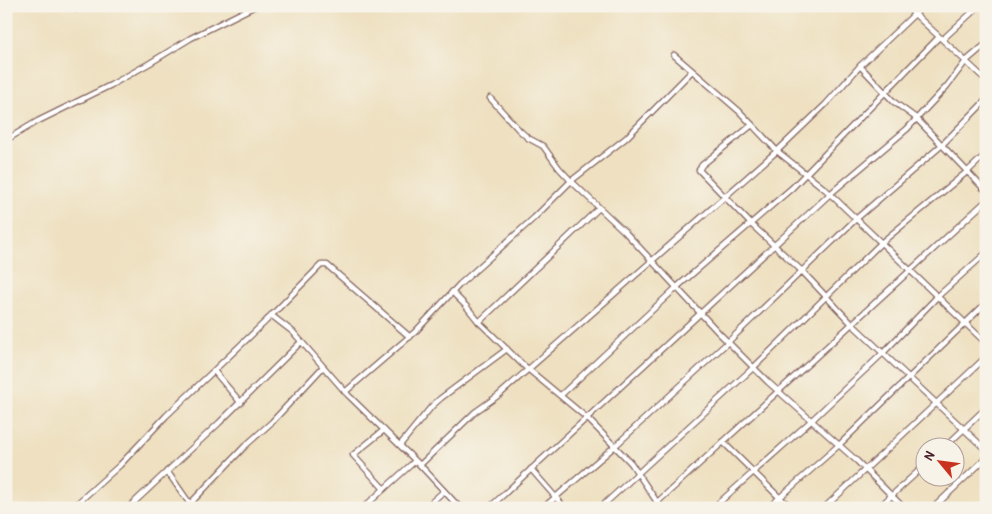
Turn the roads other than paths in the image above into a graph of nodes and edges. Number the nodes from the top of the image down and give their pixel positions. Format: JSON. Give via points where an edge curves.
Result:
{"nodes":[{"id":1,"x":255,"y":6,"type":"edge"},
{"id":2,"x":906,"y":6,"type":"edge"},
{"id":3,"x":923,"y":6,"type":"edge"},
{"id":4,"x":979,"y":6,"type":"edge"},
{"id":5,"x":914,"y":14,"type":"junction"},
{"id":6,"x":941,"y":38,"type":"junction"},
{"id":7,"x":986,"y":44,"type":"edge"},
{"id":8,"x":674,"y":55,"type":"dead end"},
{"id":9,"x":966,"y":61,"type":"junction"},
{"id":10,"x":860,"y":66,"type":"junction"},
{"id":11,"x":692,"y":71,"type":"junction"},
{"id":12,"x":986,"y":80,"type":"edge"},
{"id":13,"x":885,"y":92,"type":"junction"},
{"id":14,"x":490,"y":98,"type":"dead end"},
{"id":15,"x":986,"y":100,"type":"edge"},
{"id":16,"x":916,"y":118,"type":"junction"},
{"id":17,"x":752,"y":125,"type":"junction"},
{"id":18,"x":6,"y":140,"type":"edge"},
{"id":19,"x":942,"y":145,"type":"junction"},
{"id":20,"x":777,"y":151,"type":"junction"},
{"id":21,"x":986,"y":154,"type":"edge"},
{"id":22,"x":968,"y":171,"type":"junction"},
{"id":23,"x":806,"y":174,"type":"junction"},
{"id":24,"x":571,"y":181,"type":"junction"},
{"id":25,"x":986,"y":191,"type":"edge"},
{"id":26,"x":830,"y":194,"type":"junction"},
{"id":27,"x":726,"y":196,"type":"junction"},
{"id":28,"x":986,"y":201,"type":"edge"},
{"id":29,"x":599,"y":208,"type":"junction"},
{"id":30,"x":856,"y":219,"type":"junction"},
{"id":31,"x":751,"y":224,"type":"junction"},
{"id":32,"x":881,"y":243,"type":"junction"},
{"id":33,"x":774,"y":245,"type":"junction"},
{"id":34,"x":986,"y":253,"type":"edge"},
{"id":35,"x":652,"y":260,"type":"junction"},
{"id":36,"x":802,"y":271,"type":"junction"},
{"id":37,"x":910,"y":271,"type":"junction"},
{"id":38,"x":677,"y":287,"type":"junction"},
{"id":39,"x":452,"y":292,"type":"junction"},
{"id":40,"x":826,"y":296,"type":"junction"},
{"id":41,"x":936,"y":297,"type":"junction"},
{"id":42,"x":986,"y":303,"type":"edge"},
{"id":43,"x":701,"y":313,"type":"junction"},
{"id":44,"x":271,"y":315,"type":"junction"},
{"id":45,"x":479,"y":322,"type":"junction"},
{"id":46,"x":965,"y":323,"type":"junction"},
{"id":47,"x":852,"y":324,"type":"junction"},
{"id":48,"x":410,"y":336,"type":"junction"},
{"id":49,"x":301,"y":342,"type":"junction"},
{"id":50,"x":728,"y":342,"type":"junction"},
{"id":51,"x":986,"y":343,"type":"edge"},
{"id":52,"x":507,"y":349,"type":"junction"},
{"id":53,"x":883,"y":353,"type":"junction"},
{"id":54,"x":986,"y":357,"type":"edge"},
{"id":55,"x":323,"y":367,"type":"junction"},
{"id":56,"x":754,"y":367,"type":"junction"},
{"id":57,"x":528,"y":369,"type":"junction"},
{"id":58,"x":214,"y":371,"type":"junction"},
{"id":59,"x":909,"y":376,"type":"junction"},
{"id":60,"x":345,"y":392,"type":"junction"},
{"id":61,"x":778,"y":392,"type":"junction"},
{"id":62,"x":561,"y":395,"type":"junction"},
{"id":63,"x":241,"y":403,"type":"junction"},
{"id":64,"x":938,"y":404,"type":"junction"},
{"id":65,"x":986,"y":408,"type":"edge"},
{"id":66,"x":587,"y":418,"type":"junction"},
{"id":67,"x":812,"y":420,"type":"junction"},
{"id":68,"x":965,"y":429,"type":"junction"},
{"id":69,"x":384,"y":430,"type":"junction"},
{"id":70,"x":957,"y":436,"type":"edge"},
{"id":71,"x":723,"y":442,"type":"junction"},
{"id":72,"x":400,"y":445,"type":"junction"},
{"id":73,"x":840,"y":445,"type":"junction"},
{"id":74,"x":615,"y":446,"type":"junction"},
{"id":75,"x":986,"y":450,"type":"edge"},
{"id":76,"x":986,"y":458,"type":"edge"},
{"id":77,"x":415,"y":460,"type":"junction"},
{"id":78,"x":420,"y":465,"type":"junction"},
{"id":79,"x":531,"y":469,"type":"junction"},
{"id":80,"x":866,"y":469,"type":"junction"},
{"id":81,"x":167,"y":471,"type":"junction"},
{"id":82,"x":638,"y":472,"type":"junction"},
{"id":83,"x":753,"y":472,"type":"junction"},
{"id":84,"x":914,"y":475,"type":"edge"},
{"id":85,"x":384,"y":489,"type":"junction"},
{"id":86,"x":444,"y":491,"type":"junction"},
{"id":87,"x":893,"y":495,"type":"junction"},
{"id":88,"x":556,"y":497,"type":"junction"},
{"id":89,"x":780,"y":498,"type":"junction"},
{"id":90,"x":657,"y":502,"type":"junction"},
{"id":91,"x":190,"y":504,"type":"junction"},
{"id":92,"x":72,"y":508,"type":"edge"},
{"id":93,"x":128,"y":508,"type":"edge"},
{"id":94,"x":186,"y":508,"type":"edge"},
{"id":95,"x":196,"y":508,"type":"edge"},
{"id":96,"x":363,"y":508,"type":"edge"},
{"id":97,"x":425,"y":508,"type":"edge"},
{"id":98,"x":460,"y":508,"type":"edge"},
{"id":99,"x":489,"y":508,"type":"edge"},
{"id":100,"x":543,"y":508,"type":"edge"},
{"id":101,"x":565,"y":508,"type":"edge"},
{"id":102,"x":600,"y":508,"type":"edge"},
{"id":103,"x":651,"y":508,"type":"edge"},
{"id":104,"x":663,"y":508,"type":"edge"},
{"id":105,"x":713,"y":508,"type":"edge"},
{"id":106,"x":768,"y":508,"type":"edge"},
{"id":107,"x":792,"y":508,"type":"edge"},
{"id":108,"x":824,"y":508,"type":"edge"},
{"id":109,"x":878,"y":508,"type":"edge"},
{"id":110,"x":904,"y":508,"type":"edge"},
{"id":111,"x":933,"y":508,"type":"edge"}],
"edges":[{"from":1,"to":18,"type":"street"},
{"from":2,"to":5,"type":"street"},
{"from":3,"to":5,"type":"street"},
{"from":4,"to":6,"type":"street"},
{"from":5,"to":6,"type":"street"},
{"from":5,"to":10,"type":"street"},
{"from":6,"to":9,"type":"street"},
{"from":6,"to":13,"type":"street"},
{"from":7,"to":9,"type":"street"},
{"from":8,"to":11,"type":"street"},
{"from":9,"to":12,"type":"street"},
{"from":9,"to":16,"type":"street"},
{"from":10,"to":13,"type":"street"},
{"from":10,"to":20,"type":"street"},
{"from":11,"to":17,"type":"street"},
{"from":11,"to":24,"type":"street","via":[[626,138]]},
{"from":13,"to":16,"type":"street"},
{"from":13,"to":23,"type":"street"},
{"from":14,"to":24,"type":"street","via":[[519,130],[543,146]]},
{"from":15,"to":19,"type":"street"},
{"from":16,"to":19,"type":"street"},
{"from":16,"to":26,"type":"street"},
{"from":17,"to":20,"type":"street"},
{"from":17,"to":27,"type":"street","via":[[700,167],[699,170]]},
{"from":19,"to":22,"type":"street"},
{"from":19,"to":30,"type":"street"},
{"from":20,"to":23,"type":"street"},
{"from":20,"to":27,"type":"street"},
{"from":21,"to":22,"type":"street"},
{"from":22,"to":25,"type":"street"},
{"from":22,"to":32,"type":"street"},
{"from":23,"to":26,"type":"street"},
{"from":23,"to":31,"type":"street"},
{"from":24,"to":29,"type":"street"},
{"from":24,"to":39,"type":"street"},
{"from":26,"to":30,"type":"street"},
{"from":26,"to":33,"type":"street"},
{"from":27,"to":31,"type":"street"},
{"from":27,"to":35,"type":"street"},
{"from":28,"to":37,"type":"street"},
{"from":29,"to":35,"type":"street"},
{"from":29,"to":45,"type":"street"},
{"from":30,"to":32,"type":"street"},
{"from":30,"to":36,"type":"street"},
{"from":31,"to":33,"type":"street"},
{"from":31,"to":38,"type":"street"},
{"from":32,"to":37,"type":"street"},
{"from":32,"to":40,"type":"street"},
{"from":33,"to":36,"type":"street"},
{"from":33,"to":43,"type":"street"},
{"from":34,"to":41,"type":"street"},
{"from":35,"to":38,"type":"street"},
{"from":35,"to":57,"type":"street"},
{"from":36,"to":40,"type":"street"},
{"from":36,"to":50,"type":"street"},
{"from":37,"to":41,"type":"street"},
{"from":37,"to":47,"type":"street"},
{"from":38,"to":43,"type":"street"},
{"from":38,"to":62,"type":"street"},
{"from":39,"to":45,"type":"street"},
{"from":39,"to":48,"type":"street"},
{"from":40,"to":47,"type":"street"},
{"from":40,"to":56,"type":"street"},
{"from":41,"to":46,"type":"street"},
{"from":41,"to":53,"type":"street"},
{"from":42,"to":46,"type":"street"},
{"from":43,"to":50,"type":"street"},
{"from":43,"to":66,"type":"street"},
{"from":44,"to":48,"type":"street","via":[[324,264]]},
{"from":44,"to":49,"type":"street"},
{"from":44,"to":58,"type":"street"},
{"from":45,"to":52,"type":"street"},
{"from":46,"to":51,"type":"street"},
{"from":46,"to":59,"type":"street"},
{"from":47,"to":53,"type":"street"},
{"from":47,"to":61,"type":"street"},
{"from":48,"to":60,"type":"street"},
{"from":49,"to":55,"type":"street"},
{"from":49,"to":63,"type":"street"},
{"from":50,"to":56,"type":"street"},
{"from":50,"to":74,"type":"street"},
{"from":52,"to":57,"type":"street"},
{"from":52,"to":72,"type":"street","via":[[432,406]]},
{"from":53,"to":59,"type":"street"},
{"from":53,"to":67,"type":"street"},
{"from":54,"to":64,"type":"street"},
{"from":55,"to":60,"type":"street"},
{"from":55,"to":91,"type":"street"},
{"from":56,"to":61,"type":"street"},
{"from":56,"to":82,"type":"street"},
{"from":57,"to":62,"type":"street"},
{"from":57,"to":78,"type":"street","via":[[474,412]]},
{"from":58,"to":63,"type":"street"},
{"from":58,"to":92,"type":"street"},
{"from":59,"to":64,"type":"street"},
{"from":59,"to":73,"type":"street"},
{"from":60,"to":69,"type":"street"},
{"from":61,"to":67,"type":"street"},
{"from":61,"to":71,"type":"street"},
{"from":62,"to":66,"type":"street"},
{"from":63,"to":81,"type":"street"},
{"from":64,"to":68,"type":"street"},
{"from":64,"to":80,"type":"street"},
{"from":65,"to":68,"type":"street"},
{"from":66,"to":74,"type":"street"},
{"from":66,"to":79,"type":"street"},
{"from":67,"to":73,"type":"street"},
{"from":67,"to":83,"type":"street"},
{"from":68,"to":70,"type":"street"},
{"from":68,"to":75,"type":"street"},
{"from":69,"to":72,"type":"street"},
{"from":69,"to":85,"type":"street","via":[[353,455]]},
{"from":71,"to":83,"type":"street"},
{"from":71,"to":90,"type":"street"},
{"from":72,"to":77,"type":"street"},
{"from":73,"to":80,"type":"street"},
{"from":73,"to":89,"type":"street"},
{"from":74,"to":82,"type":"street"},
{"from":74,"to":88,"type":"street"},
{"from":76,"to":111,"type":"street"},
{"from":77,"to":78,"type":"street"},
{"from":77,"to":85,"type":"street"},
{"from":78,"to":86,"type":"street"},
{"from":79,"to":88,"type":"street"},
{"from":79,"to":99,"type":"street"},
{"from":80,"to":87,"type":"street"},
{"from":80,"to":108,"type":"street"},
{"from":81,"to":91,"type":"street"},
{"from":81,"to":93,"type":"street"},
{"from":82,"to":90,"type":"street"},
{"from":82,"to":102,"type":"street"},
{"from":83,"to":89,"type":"street"},
{"from":83,"to":105,"type":"street"},
{"from":84,"to":87,"type":"street"},
{"from":85,"to":96,"type":"street"},
{"from":86,"to":97,"type":"street"},
{"from":86,"to":98,"type":"street"},
{"from":87,"to":109,"type":"street"},
{"from":87,"to":110,"type":"street"},
{"from":88,"to":100,"type":"street"},
{"from":88,"to":101,"type":"street"},
{"from":89,"to":106,"type":"street"},
{"from":89,"to":107,"type":"street"},
{"from":90,"to":103,"type":"street"},
{"from":90,"to":104,"type":"street"},
{"from":91,"to":94,"type":"street"},
{"from":91,"to":95,"type":"street"}]}
